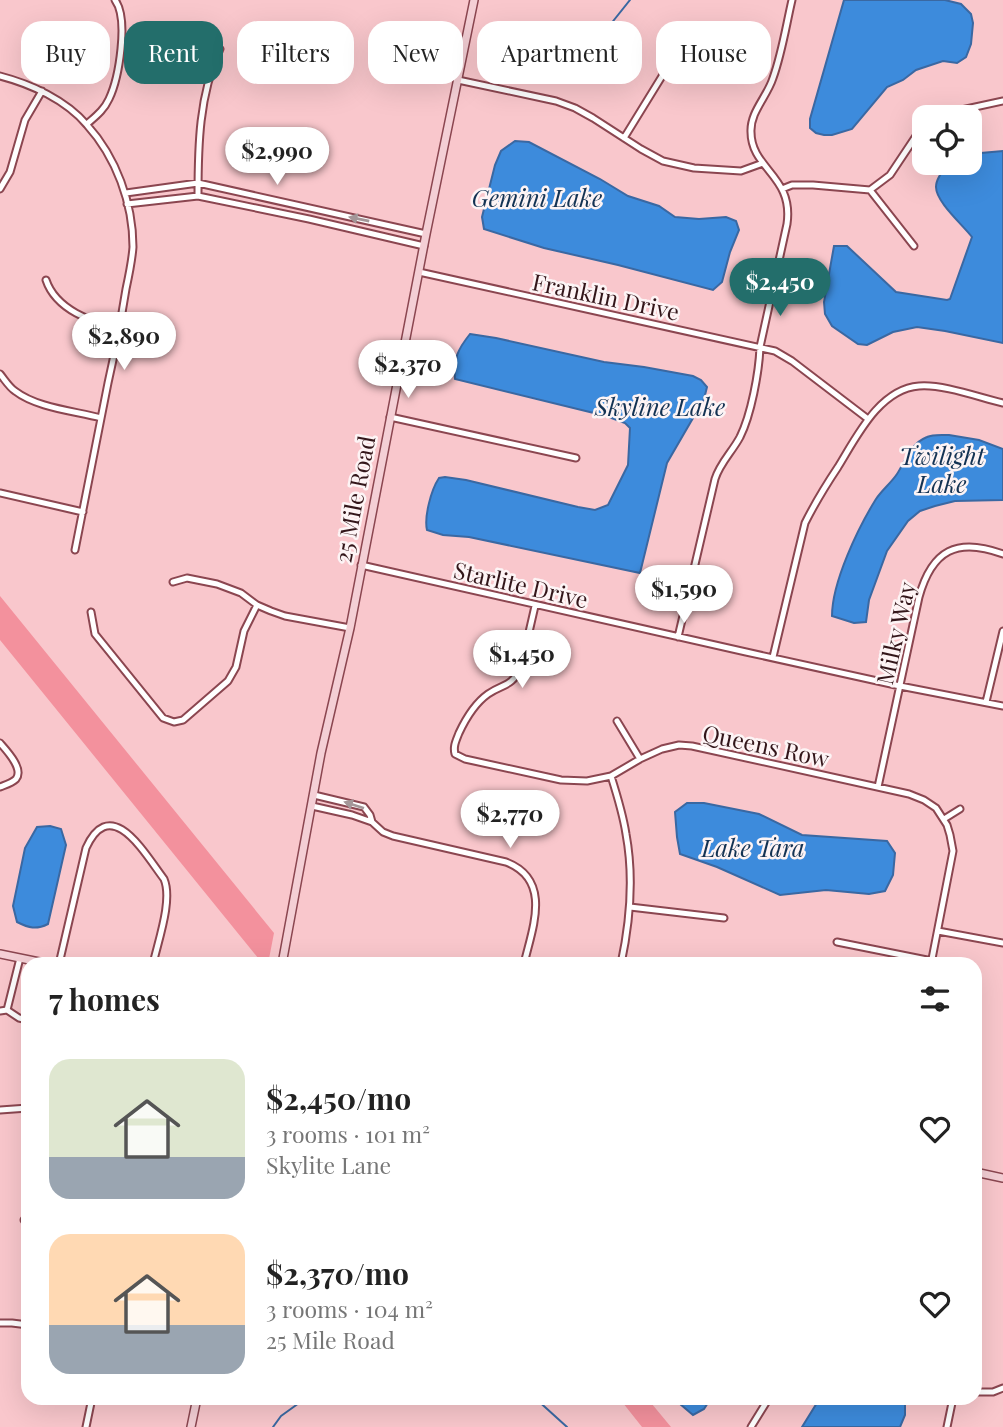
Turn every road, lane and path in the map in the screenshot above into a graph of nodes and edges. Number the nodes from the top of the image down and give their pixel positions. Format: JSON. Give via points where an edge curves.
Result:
{"nodes":[{"id":1,"x":115,"y":0,"type":"edge"},
{"id":2,"x":474,"y":0,"type":"edge"},
{"id":3,"x":792,"y":0,"type":"edge"},
{"id":4,"x":463,"y":55,"type":"edge"},
{"id":5,"x":0,"y":76,"type":"edge"},
{"id":6,"x":463,"y":81,"type":"edge"},
{"id":7,"x":207,"y":84,"type":"edge"},
{"id":8,"x":457,"y":84,"type":"edge"},
{"id":9,"x":657,"y":84,"type":"edge"},
{"id":10,"x":43,"y":91,"type":"junction"},
{"id":11,"x":1003,"y":101,"type":"edge"},
{"id":12,"x":982,"y":106,"type":"edge"},
{"id":13,"x":87,"y":124,"type":"junction"},
{"id":14,"x":624,"y":138,"type":"junction"},
{"id":15,"x":912,"y":142,"type":"edge"},
{"id":16,"x":763,"y":163,"type":"junction"},
{"id":17,"x":198,"y":183,"type":"junction"},
{"id":18,"x":0,"y":189,"type":"edge"},
{"id":19,"x":782,"y":189,"type":"junction"},
{"id":20,"x":870,"y":190,"type":"junction"},
{"id":21,"x":126,"y":193,"type":"junction"},
{"id":22,"x":198,"y":195,"type":"junction"},
{"id":23,"x":127,"y":204,"type":"junction"},
{"id":24,"x":310,"y":209,"type":"junction"},
{"id":25,"x":309,"y":219,"type":"junction"},
{"id":26,"x":402,"y":229,"type":"junction"},
{"id":27,"x":426,"y":234,"type":"junction"},
{"id":28,"x":399,"y":240,"type":"junction"},
{"id":29,"x":424,"y":246,"type":"junction"},
{"id":30,"x":915,"y":247,"type":"dead end"},
{"id":31,"x":419,"y":272,"type":"junction"},
{"id":32,"x":47,"y":280,"type":"dead end"},
{"id":33,"x":119,"y":329,"type":"junction"},
{"id":34,"x":760,"y":348,"type":"junction"},
{"id":35,"x":0,"y":374,"type":"edge"},
{"id":36,"x":1003,"y":402,"type":"edge"},
{"id":37,"x":390,"y":417,"type":"junction"},
{"id":38,"x":101,"y":418,"type":"junction"},
{"id":39,"x":868,"y":419,"type":"junction"},
{"id":40,"x":576,"y":458,"type":"dead end"},
{"id":41,"x":0,"y":493,"type":"edge"},
{"id":42,"x":83,"y":512,"type":"junction"},
{"id":43,"x":75,"y":550,"type":"dead end"},
{"id":44,"x":1003,"y":554,"type":"edge"},
{"id":45,"x":361,"y":565,"type":"junction"},
{"id":46,"x":173,"y":582,"type":"dead end"},
{"id":47,"x":257,"y":605,"type":"junction"},
{"id":48,"x":535,"y":606,"type":"junction"},
{"id":49,"x":91,"y":612,"type":"dead end"},
{"id":50,"x":350,"y":628,"type":"junction"},
{"id":51,"x":1003,"y":631,"type":"edge"},
{"id":52,"x":678,"y":637,"type":"junction"},
{"id":53,"x":773,"y":657,"type":"junction"},
{"id":54,"x":900,"y":686,"type":"junction"},
{"id":55,"x":986,"y":702,"type":"junction"},
{"id":56,"x":1003,"y":706,"type":"edge"},
{"id":57,"x":617,"y":721,"type":"dead end"},
{"id":58,"x":0,"y":743,"type":"edge"},
{"id":59,"x":640,"y":759,"type":"junction"},
{"id":60,"x":611,"y":776,"type":"junction"},
{"id":61,"x":0,"y":787,"type":"edge"},
{"id":62,"x":878,"y":787,"type":"junction"},
{"id":63,"x":314,"y":795,"type":"junction"},
{"id":64,"x":312,"y":806,"type":"junction"},
{"id":65,"x":960,"y":809,"type":"dead end"},
{"id":66,"x":944,"y":819,"type":"junction"},
{"id":67,"x":372,"y":822,"type":"junction"},
{"id":68,"x":630,"y":907,"type":"junction"},
{"id":69,"x":724,"y":918,"type":"dead end"},
{"id":70,"x":938,"y":931,"type":"junction"},
{"id":71,"x":837,"y":942,"type":"dead end"},
{"id":72,"x":1003,"y":943,"type":"edge"},
{"id":73,"x":0,"y":954,"type":"edge"},
{"id":74,"x":61,"y":957,"type":"edge"},
{"id":75,"x":155,"y":957,"type":"edge"},
{"id":76,"x":283,"y":957,"type":"edge"},
{"id":77,"x":526,"y":957,"type":"edge"},
{"id":78,"x":622,"y":957,"type":"edge"},
{"id":79,"x":904,"y":957,"type":"edge"},
{"id":80,"x":932,"y":957,"type":"edge"},
{"id":81,"x":19,"y":958,"type":"joint"},
{"id":82,"x":4,"y":1010,"type":"edge"},
{"id":83,"x":21,"y":1018,"type":"edge"},
{"id":84,"x":21,"y":1108,"type":"edge"},
{"id":85,"x":0,"y":1110,"type":"edge"},
{"id":86,"x":982,"y":1173,"type":"edge"},
{"id":87,"x":1003,"y":1178,"type":"edge"},
{"id":88,"x":0,"y":1323,"type":"edge"},
{"id":89,"x":21,"y":1324,"type":"edge"},
{"id":90,"x":1003,"y":1388,"type":"edge"},
{"id":91,"x":982,"y":1392,"type":"edge"},
{"id":92,"x":91,"y":1405,"type":"edge"},
{"id":93,"x":196,"y":1405,"type":"edge"},
{"id":94,"x":765,"y":1405,"type":"edge"},
{"id":95,"x":952,"y":1405,"type":"edge"},
{"id":96,"x":86,"y":1427,"type":"edge"},
{"id":97,"x":191,"y":1427,"type":"edge"},
{"id":98,"x":751,"y":1427,"type":"edge"},
{"id":99,"x":947,"y":1427,"type":"edge"}],
"edges":[{"from":1,"to":13,"type":"street","via":[[123,31],[115,83],[101,112]]},
{"from":2,"to":4,"type":"street","name":"25 Mile Road"},
{"from":3,"to":16,"type":"street","via":[[772,82],[752,120],[753,145]]},
{"from":5,"to":10,"type":"street"},
{"from":6,"to":14,"type":"street","via":[[556,101]]},
{"from":7,"to":17,"type":"street"},
{"from":8,"to":27,"type":"street","name":"25 Mile Road"},
{"from":9,"to":14,"type":"street"},
{"from":10,"to":13,"type":"street"},
{"from":10,"to":18,"type":"street","via":[[24,120],[10,172]]},
{"from":11,"to":12,"type":"street"},
{"from":13,"to":21,"type":"street"},
{"from":14,"to":16,"type":"street","via":[[663,162],[677,165],[741,171]]},
{"from":15,"to":20,"type":"street","via":[[890,175]]},
{"from":16,"to":19,"type":"street"},
{"from":17,"to":21,"type":"street"},
{"from":17,"to":22,"type":"street"},
{"from":17,"to":24,"type":"street"},
{"from":19,"to":20,"type":"street","via":[[813,185]]},
{"from":19,"to":34,"type":"street","via":[[789,210]]},
{"from":20,"to":30,"type":"street"},
{"from":21,"to":23,"type":"street"},
{"from":22,"to":23,"type":"street"},
{"from":22,"to":25,"type":"street"},
{"from":23,"to":33,"type":"street","via":[[133,248]]},
{"from":24,"to":25,"type":"street"},
{"from":26,"to":24,"type":"street","one_way":true},
{"from":25,"to":28,"type":"street"},
{"from":26,"to":27,"type":"street"},
{"from":26,"to":28,"type":"street"},
{"from":27,"to":29,"type":"street","name":"25 Mile Road"},
{"from":28,"to":29,"type":"street"},
{"from":29,"to":31,"type":"street","name":"25 Mile Road"},
{"from":31,"to":34,"type":"street","name":"Franklin Drive"},
{"from":31,"to":37,"type":"street","name":"25 Mile Road"},
{"from":32,"to":33,"type":"street","via":[[55,297],[73,311]]},
{"from":33,"to":38,"type":"street"},
{"from":34,"to":39,"type":"street","name":"Franklin Drive","via":[[792,361]]},
{"from":34,"to":52,"type":"street","via":[[744,428],[715,479]]},
{"from":35,"to":38,"type":"street","via":[[24,397]]},
{"from":36,"to":39,"type":"street","via":[[916,386],[900,391]]},
{"from":37,"to":40,"type":"street"},
{"from":37,"to":45,"type":"street","name":"25 Mile Road"},
{"from":38,"to":42,"type":"street"},
{"from":39,"to":53,"type":"street","via":[[805,523]]},
{"from":41,"to":42,"type":"street"},
{"from":42,"to":43,"type":"street"},
{"from":44,"to":54,"type":"street","name":"Milky Way","via":[[965,546],[937,560],[921,590]]},
{"from":45,"to":48,"type":"street","name":"Starlite Drive"},
{"from":45,"to":50,"type":"street","name":"25 Mile Road"},
{"from":46,"to":47,"type":"street","via":[[187,578],[217,584]]},
{"from":47,"to":49,"type":"street","via":[[244,631],[233,674],[183,720],[174,722],[163,718],[95,634]]},
{"from":47,"to":50,"type":"street"},
{"from":48,"to":52,"type":"street","name":"Starlite Drive"},
{"from":48,"to":60,"type":"street","name":"Queens Row","via":[[514,680],[491,691],[473,708],[455,742],[455,754],[561,780]]},
{"from":50,"to":63,"type":"street","name":"25 Mile Road"},
{"from":51,"to":55,"type":"street"},
{"from":52,"to":53,"type":"street","name":"Starlite Drive"},
{"from":53,"to":54,"type":"street","name":"Starlite Drive"},
{"from":54,"to":55,"type":"street","name":"Starlite Drive"},
{"from":54,"to":62,"type":"street","name":"Milky Way"},
{"from":55,"to":56,"type":"street","name":"Starlite Drive"},
{"from":57,"to":59,"type":"street"},
{"from":58,"to":61,"type":"street","via":[[18,769],[14,781]]},
{"from":59,"to":60,"type":"street","name":"Queens Row"},
{"from":59,"to":62,"type":"street","name":"Queens Row","via":[[662,749],[692,746]]},
{"from":60,"to":68,"type":"street","via":[[626,832]]},
{"from":62,"to":66,"type":"street","name":"Queens Row","via":[[924,800]]},
{"from":63,"to":64,"type":"street","name":"25 Mile Road"},
{"from":67,"to":63,"type":"street","one_way":true,"via":[[363,807]]},
{"from":64,"to":67,"type":"street"},
{"from":64,"to":76,"type":"street","name":"25 Mile Road"},
{"from":65,"to":66,"type":"street"},
{"from":66,"to":70,"type":"street","via":[[953,851]]},
{"from":67,"to":77,"type":"street","via":[[393,836],[498,860],[522,871],[536,898]]},
{"from":68,"to":69,"type":"street"},
{"from":68,"to":78,"type":"street"},
{"from":70,"to":72,"type":"street"},
{"from":70,"to":80,"type":"street"},
{"from":71,"to":79,"type":"street"},
{"from":73,"to":81,"type":"street"},
{"from":74,"to":75,"type":"street","via":[[86,848],[101,827],[109,825],[127,833],[167,886]]},
{"from":81,"to":82,"type":"street"},
{"from":82,"to":83,"type":"street"},
{"from":84,"to":85,"type":"street"},
{"from":86,"to":87,"type":"street"},
{"from":88,"to":89,"type":"street"},
{"from":90,"to":91,"type":"street"},
{"from":92,"to":96,"type":"street"},
{"from":93,"to":97,"type":"street"},
{"from":94,"to":98,"type":"street"},
{"from":95,"to":99,"type":"street"}]}
